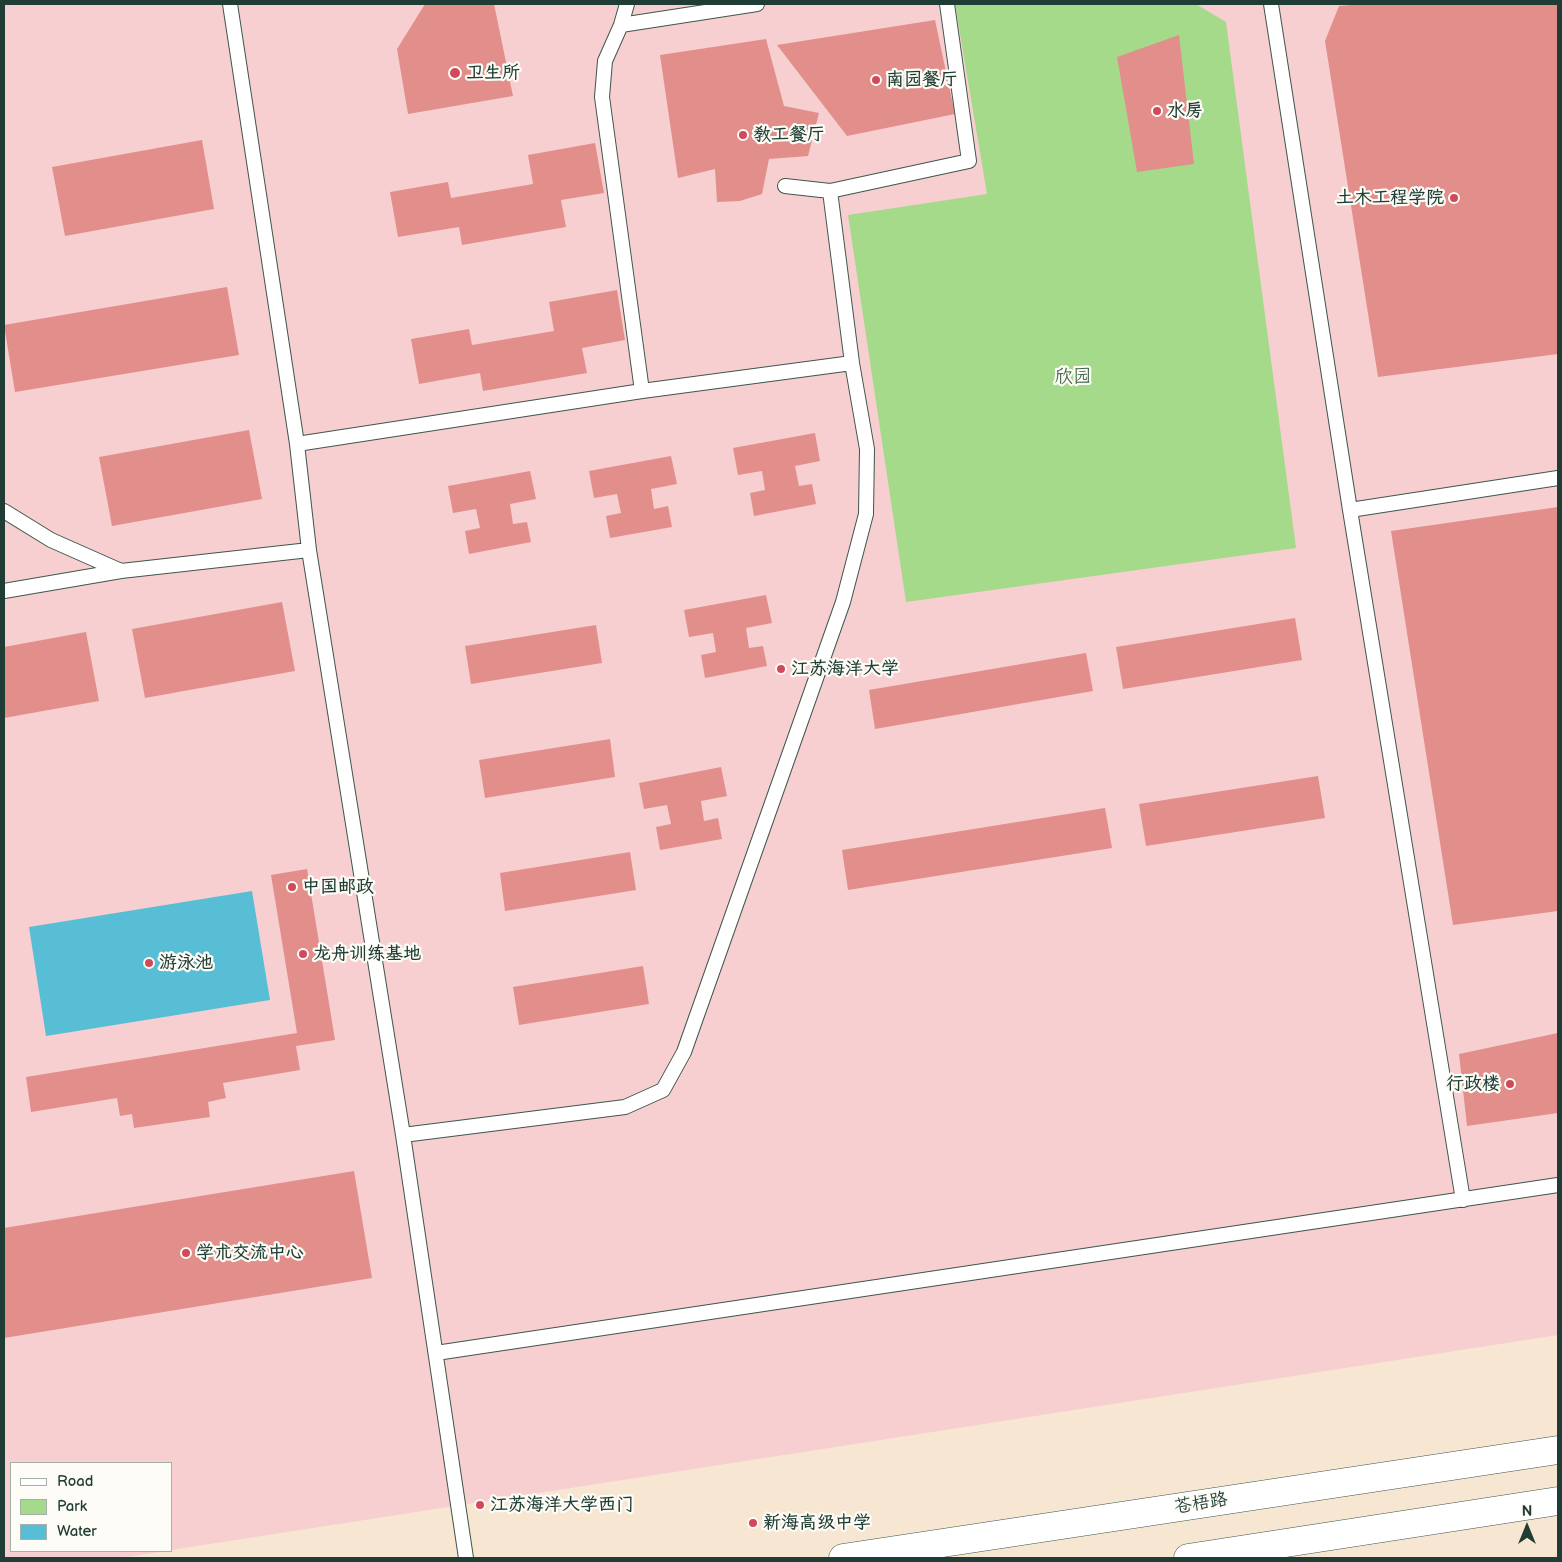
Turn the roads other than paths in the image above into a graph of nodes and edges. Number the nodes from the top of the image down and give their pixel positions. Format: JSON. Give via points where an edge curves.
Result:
{"nodes":[{"id":1,"x":230,"y":4,"type":"edge"},
{"id":2,"x":627,"y":4,"type":"edge"},
{"id":3,"x":758,"y":4,"type":"edge"},
{"id":4,"x":947,"y":4,"type":"edge"},
{"id":5,"x":1271,"y":4,"type":"edge"},
{"id":6,"x":621,"y":26,"type":"junction"},
{"id":7,"x":785,"y":186,"type":"dead end"},
{"id":8,"x":830,"y":192,"type":"junction"},
{"id":9,"x":852,"y":362,"type":"junction"},
{"id":10,"x":642,"y":391,"type":"junction"},
{"id":11,"x":297,"y":444,"type":"junction"},
{"id":12,"x":1558,"y":478,"type":"edge"},
{"id":13,"x":1350,"y":510,"type":"junction"},
{"id":14,"x":4,"y":511,"type":"edge"},
{"id":15,"x":308,"y":550,"type":"junction"},
{"id":16,"x":121,"y":571,"type":"junction"},
{"id":17,"x":4,"y":591,"type":"edge"},
{"id":18,"x":403,"y":1135,"type":"junction"},
{"id":19,"x":1558,"y":1185,"type":"edge"},
{"id":20,"x":1463,"y":1200,"type":"junction"},
{"id":21,"x":436,"y":1353,"type":"junction"},
{"id":22,"x":1558,"y":1450,"type":"edge"},
{"id":23,"x":1558,"y":1501,"type":"edge"},
{"id":24,"x":466,"y":1558,"type":"edge"},
{"id":25,"x":843,"y":1558,"type":"edge"},
{"id":26,"x":1188,"y":1558,"type":"edge"}],
"edges":[{"from":1,"to":11,"type":"lane"},
{"from":2,"to":6,"type":"lane"},
{"from":3,"to":6,"type":"lane"},
{"from":4,"to":8,"type":"lane","via":[[969,162]]},
{"from":5,"to":13,"type":"lane"},
{"from":6,"to":10,"type":"lane","via":[[605,62],[602,98]]},
{"from":7,"to":8,"type":"lane"},
{"from":8,"to":9,"type":"lane"},
{"from":9,"to":10,"type":"lane"},
{"from":9,"to":18,"type":"lane","via":[[867,448],[866,514],[843,602],[684,1052],[663,1090],[625,1107]]},
{"from":10,"to":11,"type":"lane"},
{"from":11,"to":15,"type":"lane"},
{"from":12,"to":13,"type":"lane"},
{"from":13,"to":20,"type":"lane"},
{"from":14,"to":16,"type":"lane","via":[[51,540]]},
{"from":15,"to":16,"type":"lane"},
{"from":15,"to":18,"type":"lane"},
{"from":16,"to":17,"type":"lane"},
{"from":18,"to":21,"type":"lane"},
{"from":19,"to":20,"type":"lane"},
{"from":20,"to":21,"type":"lane"},
{"from":21,"to":24,"type":"lane"},
{"from":22,"to":25,"type":"main road","name":"苍梧路"},
{"from":23,"to":26,"type":"main road"}]}
